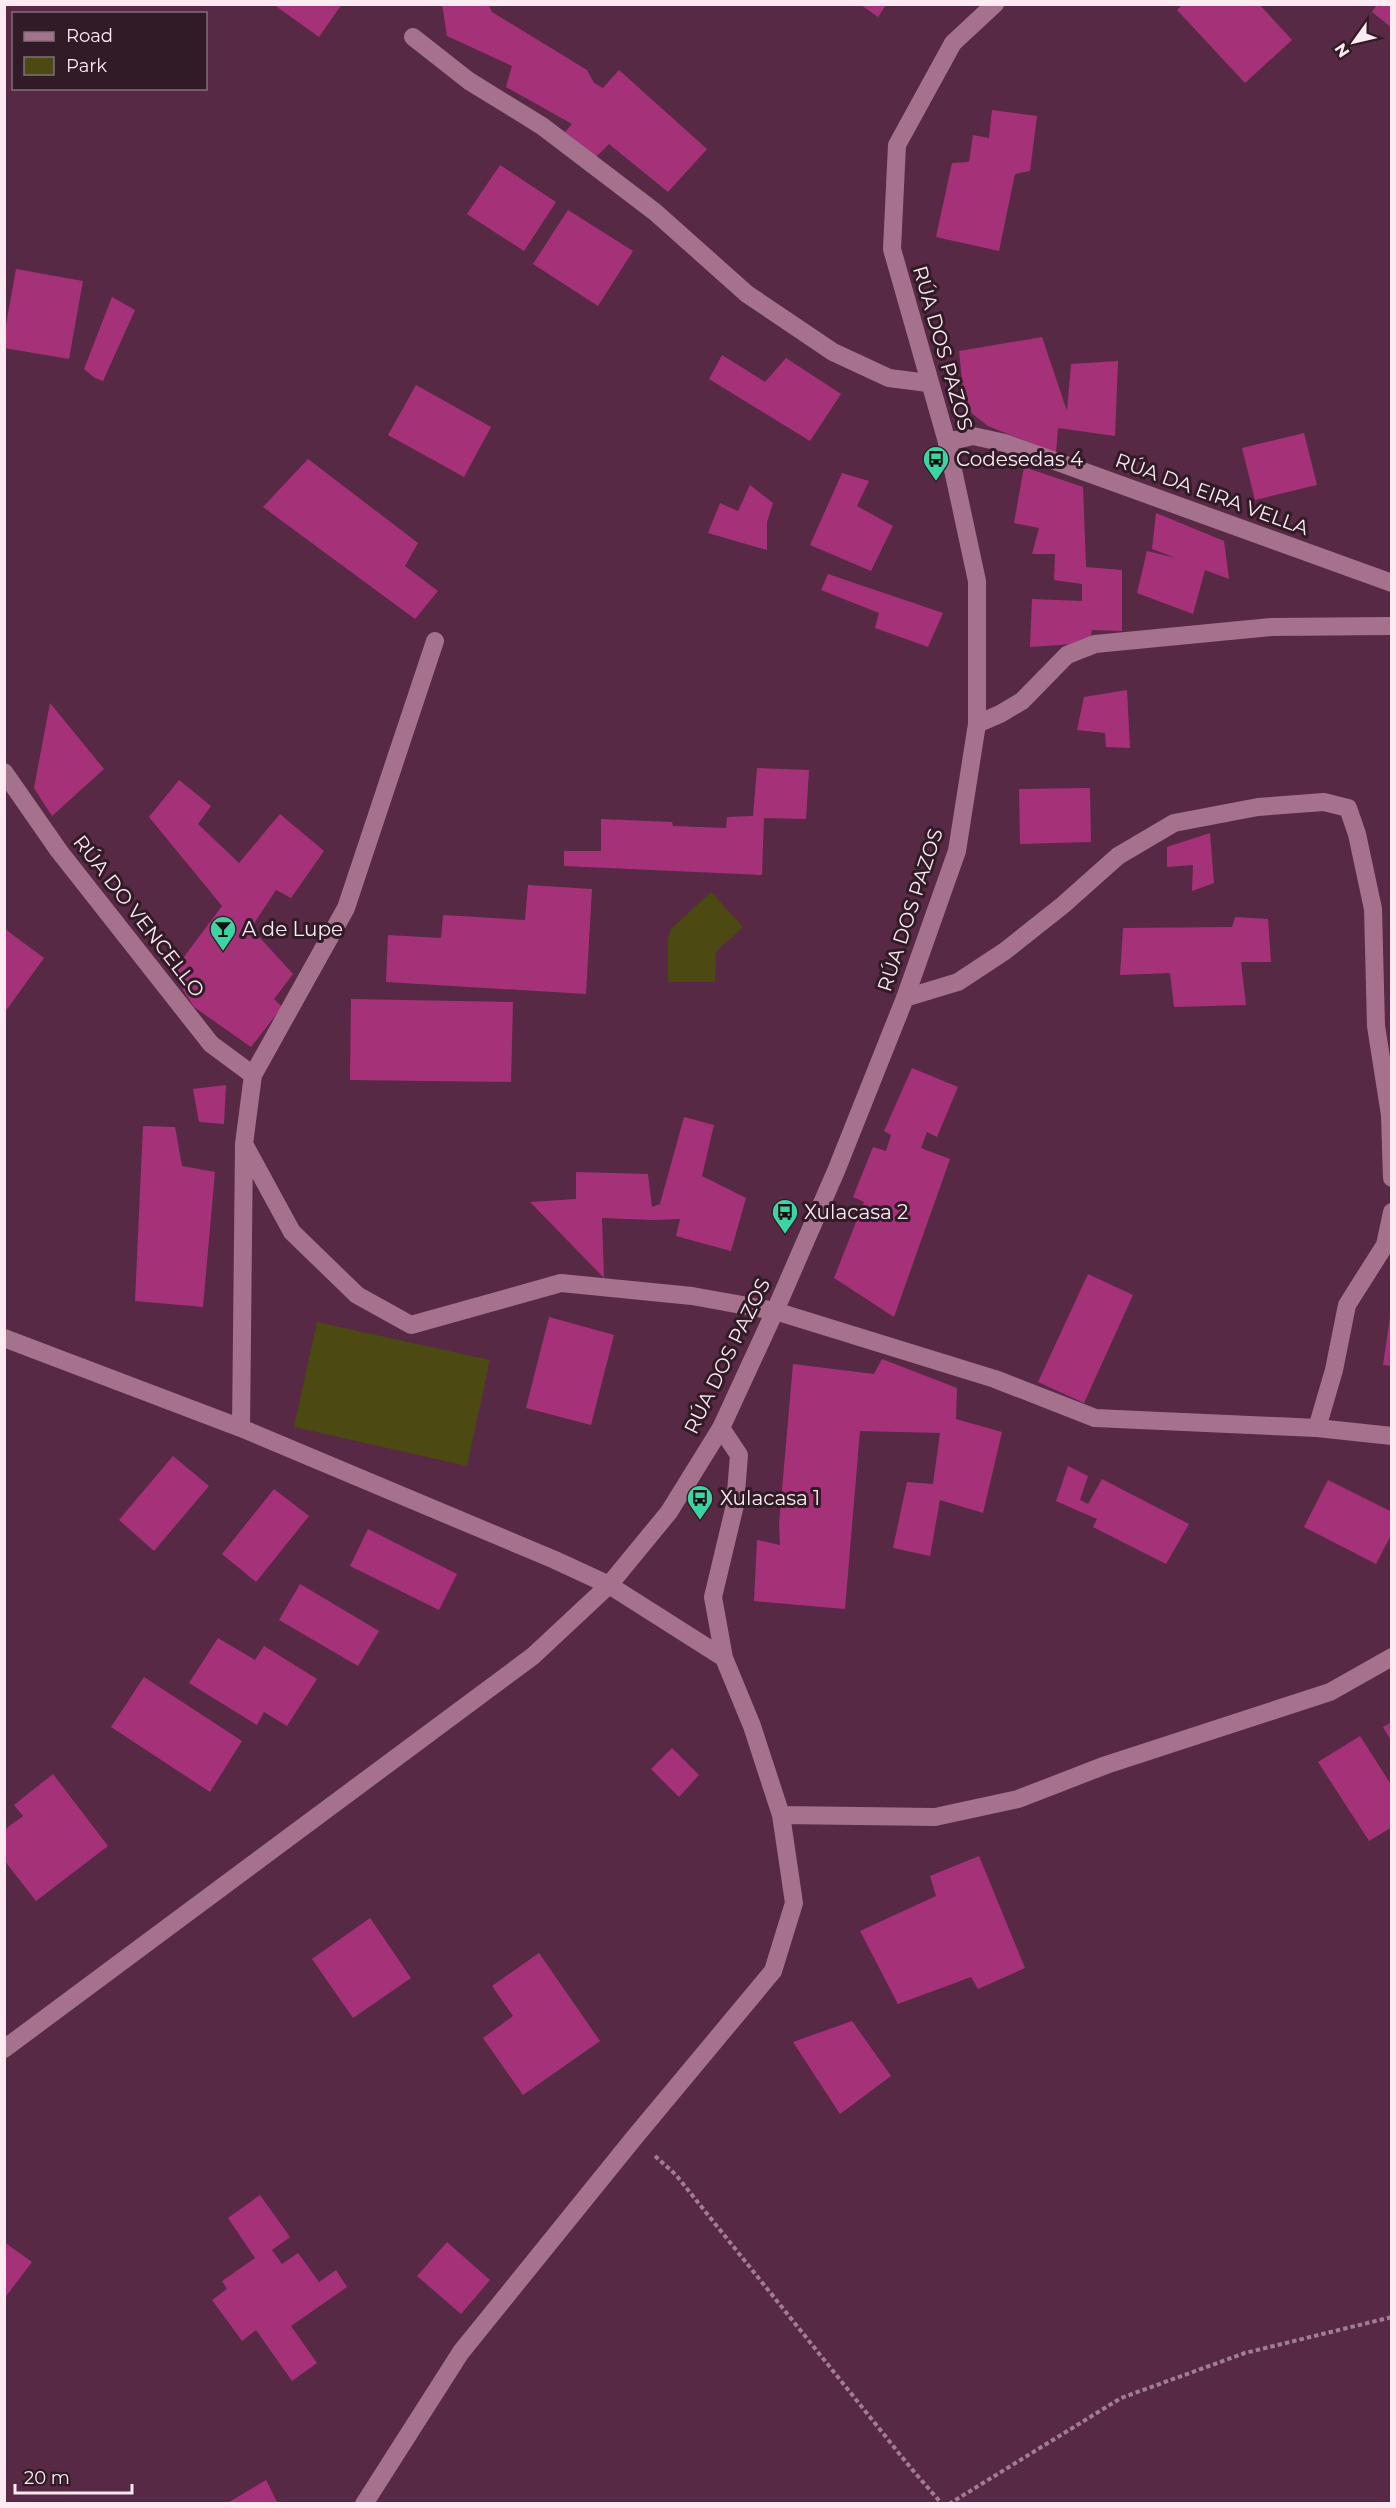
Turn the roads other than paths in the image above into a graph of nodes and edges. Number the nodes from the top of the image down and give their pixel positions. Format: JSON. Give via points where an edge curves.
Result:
{"nodes":[{"id":1,"x":995,"y":4,"type":"edge"},
{"id":2,"x":413,"y":37,"type":"dead end"},
{"id":3,"x":928,"y":383,"type":"junction"},
{"id":4,"x":947,"y":442,"type":"junction"},
{"id":5,"x":1392,"y":583,"type":"edge"},
{"id":6,"x":1392,"y":626,"type":"edge"},
{"id":7,"x":435,"y":641,"type":"dead end"},
{"id":8,"x":977,"y":724,"type":"junction"},
{"id":9,"x":4,"y":772,"type":"edge"},
{"id":10,"x":905,"y":998,"type":"junction"},
{"id":11,"x":253,"y":1075,"type":"junction"},
{"id":12,"x":244,"y":1144,"type":"junction"},
{"id":13,"x":1392,"y":1178,"type":"edge"},
{"id":14,"x":1392,"y":1212,"type":"edge"},
{"id":15,"x":1388,"y":1245,"type":"edge"},
{"id":16,"x":775,"y":1311,"type":"junction"},
{"id":17,"x":4,"y":1338,"type":"edge"},
{"id":18,"x":241,"y":1428,"type":"junction"},
{"id":19,"x":721,"y":1428,"type":"junction"},
{"id":20,"x":1317,"y":1428,"type":"junction"},
{"id":21,"x":1392,"y":1436,"type":"edge"},
{"id":22,"x":609,"y":1585,"type":"junction"},
{"id":23,"x":1392,"y":1657,"type":"edge"},
{"id":24,"x":724,"y":1659,"type":"junction"},
{"id":25,"x":781,"y":1815,"type":"junction"},
{"id":26,"x":4,"y":2049,"type":"edge"},
{"id":27,"x":364,"y":2504,"type":"edge"}],
"edges":[{"from":1,"to":3,"type":"street","name":"RÚA DOS PAZOS","via":[[952,43],[897,145],[892,249]]},
{"from":2,"to":3,"type":"street","via":[[469,81],[542,126],[655,212],[747,294],[833,352],[889,378]]},
{"from":3,"to":4,"type":"street","name":"RÚA DOS PAZOS"},
{"from":4,"to":5,"type":"street","name":"RÚA DA EIRA VELLA","via":[[973,436],[1005,443]]},
{"from":4,"to":8,"type":"street","name":"RÚA DOS PAZOS","via":[[977,581]]},
{"from":6,"to":8,"type":"street","via":[[1271,627],[1095,644],[1067,655],[1022,701]]},
{"from":7,"to":11,"type":"street","via":[[346,908]]},
{"from":8,"to":10,"type":"street","name":"RÚA DOS PAZOS","via":[[957,851]]},
{"from":9,"to":11,"type":"street","name":"RÚA DO VENCELLO","via":[[59,851],[211,1044]]},
{"from":10,"to":13,"type":"street","via":[[958,982],[1013,944],[1118,856],[1174,823],[1258,807],[1324,802],[1348,808],[1373,909],[1376,1026],[1389,1114]]},
{"from":10,"to":16,"type":"street","name":"RÚA DOS PAZOS"},
{"from":11,"to":12,"type":"street"},
{"from":12,"to":16,"type":"street","via":[[292,1232],[357,1295],[411,1325],[561,1283],[692,1296]]},
{"from":12,"to":18,"type":"street"},
{"from":14,"to":15,"type":"street"},
{"from":15,"to":20,"type":"street","via":[[1347,1305]]},
{"from":16,"to":19,"type":"street","name":"RÚA DOS PAZOS"},
{"from":16,"to":20,"type":"street","via":[[995,1379],[1095,1418]]},
{"from":17,"to":18,"type":"street"},
{"from":18,"to":22,"type":"street"},
{"from":19,"to":22,"type":"street","name":"RÚA DOS PAZOS","via":[[669,1512]]},
{"from":19,"to":24,"type":"street","via":[[739,1455],[735,1505],[713,1597]]},
{"from":20,"to":21,"type":"street"},
{"from":22,"to":24,"type":"street"},
{"from":22,"to":26,"type":"street","name":"RÚA DOS PAZOS","via":[[533,1656]]},
{"from":23,"to":25,"type":"street","via":[[1330,1692],[1018,1798],[935,1817]]},
{"from":24,"to":25,"type":"street","via":[[752,1726]]},
{"from":25,"to":27,"type":"street","via":[[794,1903],[773,1971],[461,2352]]}]}
